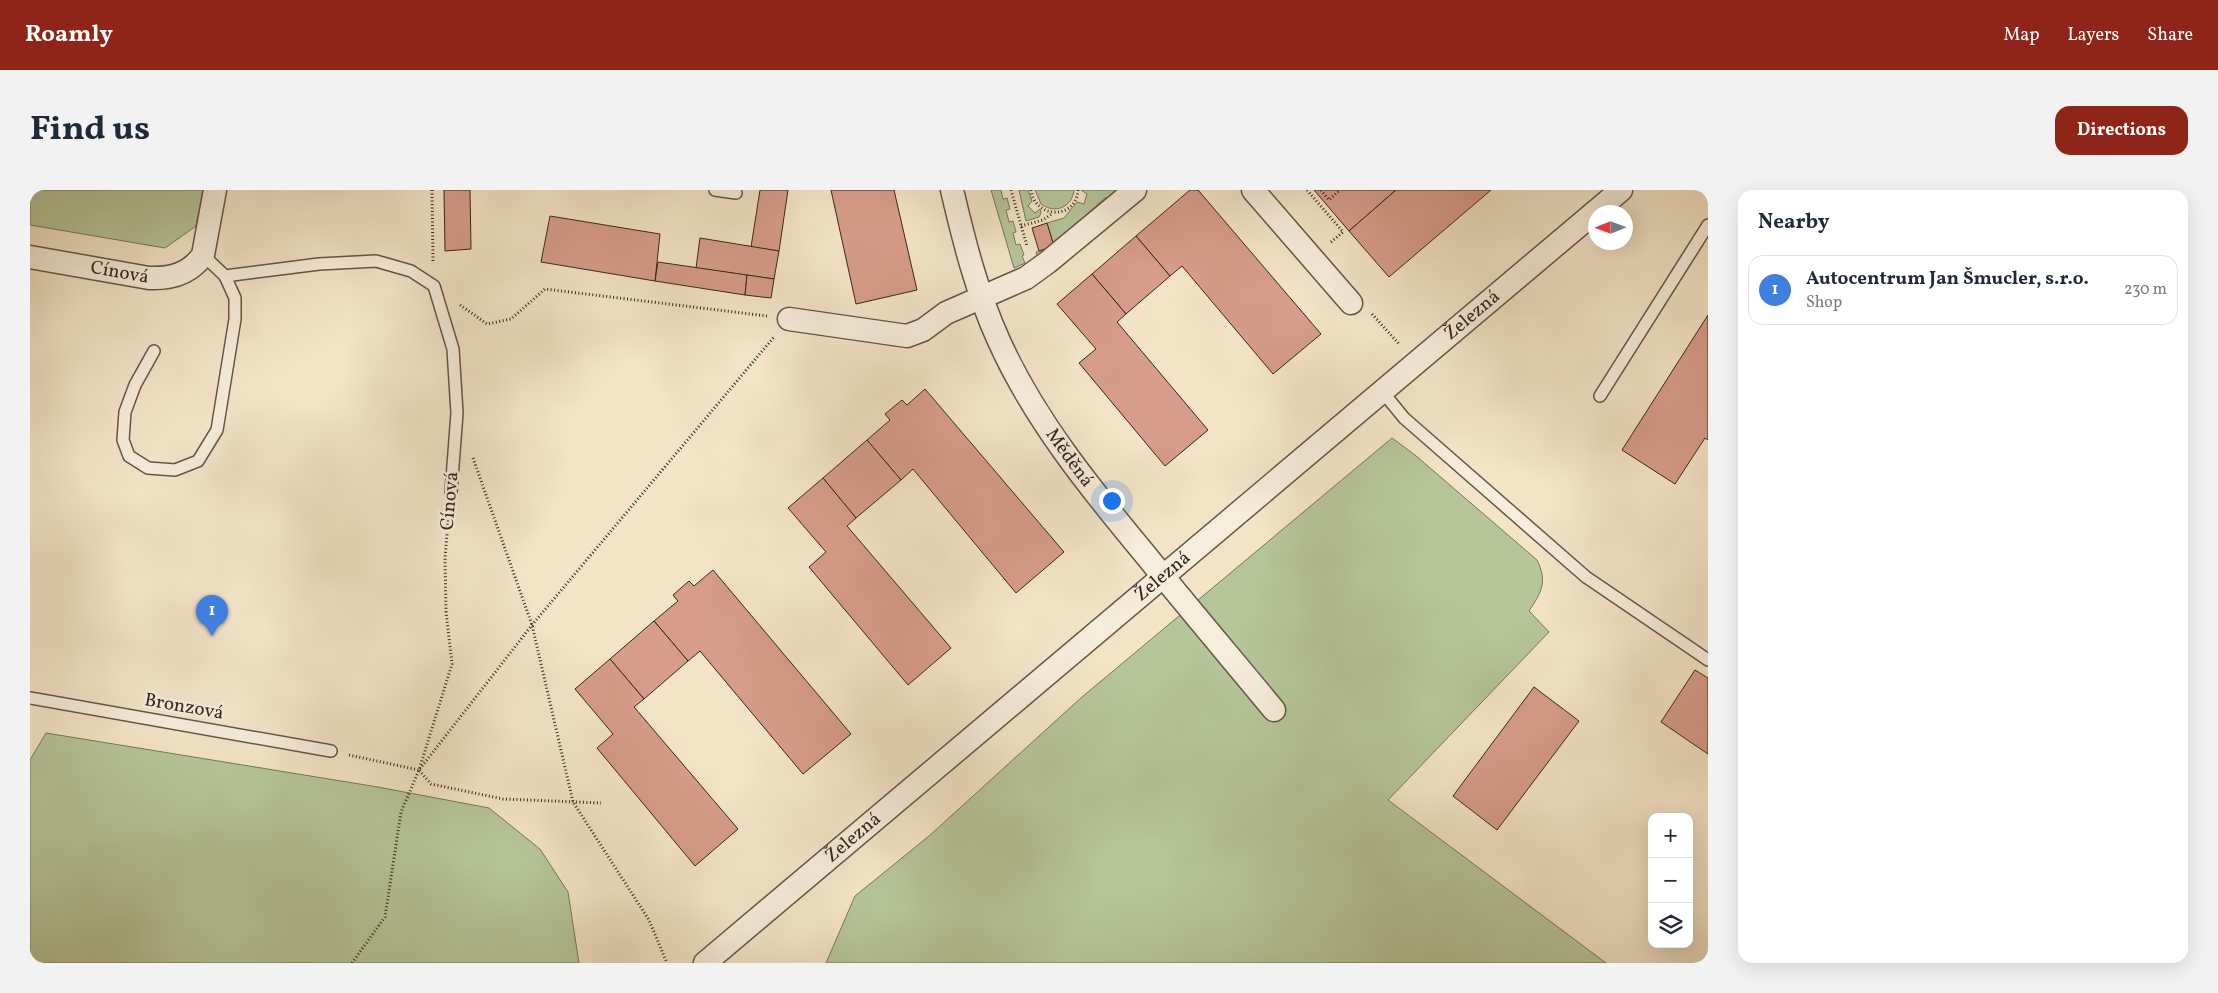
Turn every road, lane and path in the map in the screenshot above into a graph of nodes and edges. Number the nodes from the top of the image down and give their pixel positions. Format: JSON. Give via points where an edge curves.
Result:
{"nodes":[{"id":1,"x":214,"y":190,"type":"edge"},
{"id":2,"x":432,"y":190,"type":"edge"},
{"id":3,"x":715,"y":190,"type":"edge"},
{"id":4,"x":952,"y":190,"type":"edge"},
{"id":5,"x":1011,"y":190,"type":"edge"},
{"id":6,"x":1031,"y":190,"type":"edge"},
{"id":7,"x":1078,"y":190,"type":"edge"},
{"id":8,"x":1136,"y":190,"type":"edge"},
{"id":9,"x":1253,"y":190,"type":"edge"},
{"id":10,"x":1308,"y":190,"type":"edge"},
{"id":11,"x":1321,"y":190,"type":"edge"},
{"id":12,"x":1340,"y":190,"type":"edge"},
{"id":13,"x":1621,"y":190,"type":"edge"},
{"id":14,"x":736,"y":193,"type":"dead end"},
{"id":15,"x":1053,"y":213,"type":"junction"},
{"id":16,"x":1708,"y":225,"type":"edge"},
{"id":17,"x":1022,"y":226,"type":"junction"},
{"id":18,"x":203,"y":255,"type":"junction"},
{"id":19,"x":30,"y":257,"type":"edge"},
{"id":20,"x":1313,"y":258,"type":"junction"},
{"id":21,"x":1036,"y":270,"type":"junction"},
{"id":22,"x":225,"y":276,"type":"junction"},
{"id":23,"x":434,"y":286,"type":"junction"},
{"id":24,"x":981,"y":298,"type":"junction"},
{"id":25,"x":1351,"y":303,"type":"joint"},
{"id":26,"x":789,"y":319,"type":"junction"},
{"id":27,"x":154,"y":351,"type":"dead end"},
{"id":28,"x":1416,"y":363,"type":"junction"},
{"id":29,"x":1382,"y":391,"type":"junction"},
{"id":30,"x":1600,"y":396,"type":"dead end"},
{"id":31,"x":470,"y":450,"type":"dead end"},
{"id":32,"x":450,"y":492,"type":"joint"},
{"id":33,"x":1163,"y":576,"type":"junction"},
{"id":34,"x":532,"y":625,"type":"junction"},
{"id":35,"x":1708,"y":660,"type":"edge"},
{"id":36,"x":30,"y":698,"type":"edge"},
{"id":37,"x":1274,"y":710,"type":"dead end"},
{"id":38,"x":332,"y":751,"type":"joint"},
{"id":39,"x":419,"y":770,"type":"junction"},
{"id":40,"x":573,"y":802,"type":"junction"},
{"id":41,"x":601,"y":803,"type":"dead end"},
{"id":42,"x":352,"y":963,"type":"edge"},
{"id":43,"x":666,"y":963,"type":"edge"},
{"id":44,"x":706,"y":963,"type":"edge"}],
"edges":[{"from":1,"to":18,"type":"street"},
{"from":2,"to":23,"type":"path"},
{"from":3,"to":14,"type":"lane"},
{"from":4,"to":24,"type":"street","name":"Měděná"},
{"from":5,"to":17,"type":"path"},
{"from":6,"to":15,"type":"path","via":[[1039,206]]},
{"from":7,"to":15,"type":"path","via":[[1072,206]]},
{"from":8,"to":21,"type":"street"},
{"from":9,"to":20,"type":"street"},
{"from":10,"to":20,"type":"path","via":[[1343,232]]},
{"from":11,"to":12,"type":"path","via":[[1329,200]]},
{"from":13,"to":28,"type":"street","name":"Železná"},
{"from":15,"to":17,"type":"path","via":[[1043,220]]},
{"from":16,"to":30,"type":"lane"},
{"from":17,"to":21,"type":"path"},
{"from":18,"to":19,"type":"street","name":"Cínová","via":[[189,270],[164,278]]},
{"from":18,"to":22,"type":"lane"},
{"from":20,"to":25,"type":"street"},
{"from":21,"to":24,"type":"street","via":[[1026,278]]},
{"from":22,"to":23,"type":"lane","via":[[319,264],[376,261],[412,271]]},
{"from":22,"to":27,"type":"lane","via":[[235,298],[235,319],[217,430],[198,461],[175,470],[148,468],[129,456],[123,440],[125,412],[135,385]]},
{"from":23,"to":26,"type":"path","via":[[487,324],[511,319],[546,289]]},
{"from":23,"to":32,"type":"lane","name":"Cínová","via":[[453,349],[458,413]]},
{"from":24,"to":26,"type":"street","via":[[946,313],[923,330],[907,336]]},
{"from":24,"to":33,"type":"street","name":"Měděná","via":[[1021,383],[1058,441],[1101,501]]},
{"from":25,"to":28,"type":"path","via":[[1361,302]]},
{"from":26,"to":34,"type":"path"},
{"from":28,"to":29,"type":"street","name":"Železná"},
{"from":29,"to":33,"type":"street","name":"Železná"},
{"from":29,"to":35,"type":"lane","via":[[1404,418],[1586,577]]},
{"from":31,"to":34,"type":"path"},
{"from":32,"to":39,"type":"path","name":"Cínová","via":[[445,594],[452,664]]},
{"from":33,"to":37,"type":"street","name":"Měděná"},
{"from":33,"to":44,"type":"street","name":"Železná"},
{"from":34,"to":39,"type":"path"},
{"from":34,"to":40,"type":"path"},
{"from":36,"to":38,"type":"lane","name":"Bronzová"},
{"from":38,"to":39,"type":"path"},
{"from":39,"to":40,"type":"path","via":[[430,784],[494,798]]},
{"from":39,"to":42,"type":"path","via":[[401,812],[385,917]]},
{"from":40,"to":41,"type":"path"},
{"from":40,"to":43,"type":"path","via":[[649,920]]}]}
